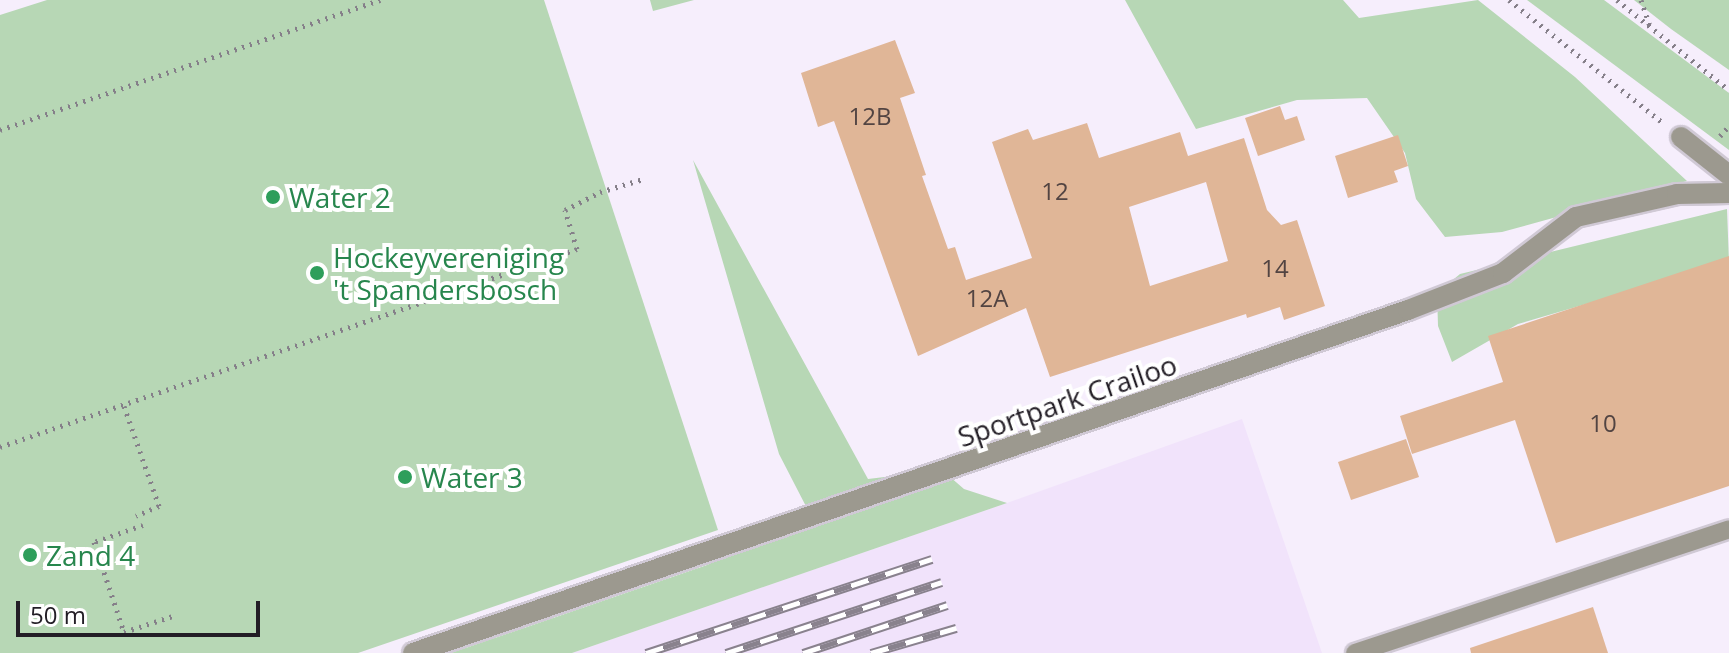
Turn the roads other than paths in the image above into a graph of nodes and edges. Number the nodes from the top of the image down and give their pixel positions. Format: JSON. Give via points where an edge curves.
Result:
{"nodes":[{"id":1,"x":1681,"y":137,"type":"road end"},
{"id":2,"x":1729,"y":175,"type":"edge"},
{"id":3,"x":1729,"y":193,"type":"edge"},
{"id":4,"x":1729,"y":529,"type":"edge"},
{"id":5,"x":413,"y":653,"type":"edge"},
{"id":6,"x":1355,"y":653,"type":"edge"}],
"edges":[{"from":1,"to":2,"type":"street"},
{"from":3,"to":5,"type":"street","name":"Sportpark Crailoo","via":[[1677,194],[1576,217],[1503,273],[1408,310]]},
{"from":4,"to":6,"type":"lane"}]}
